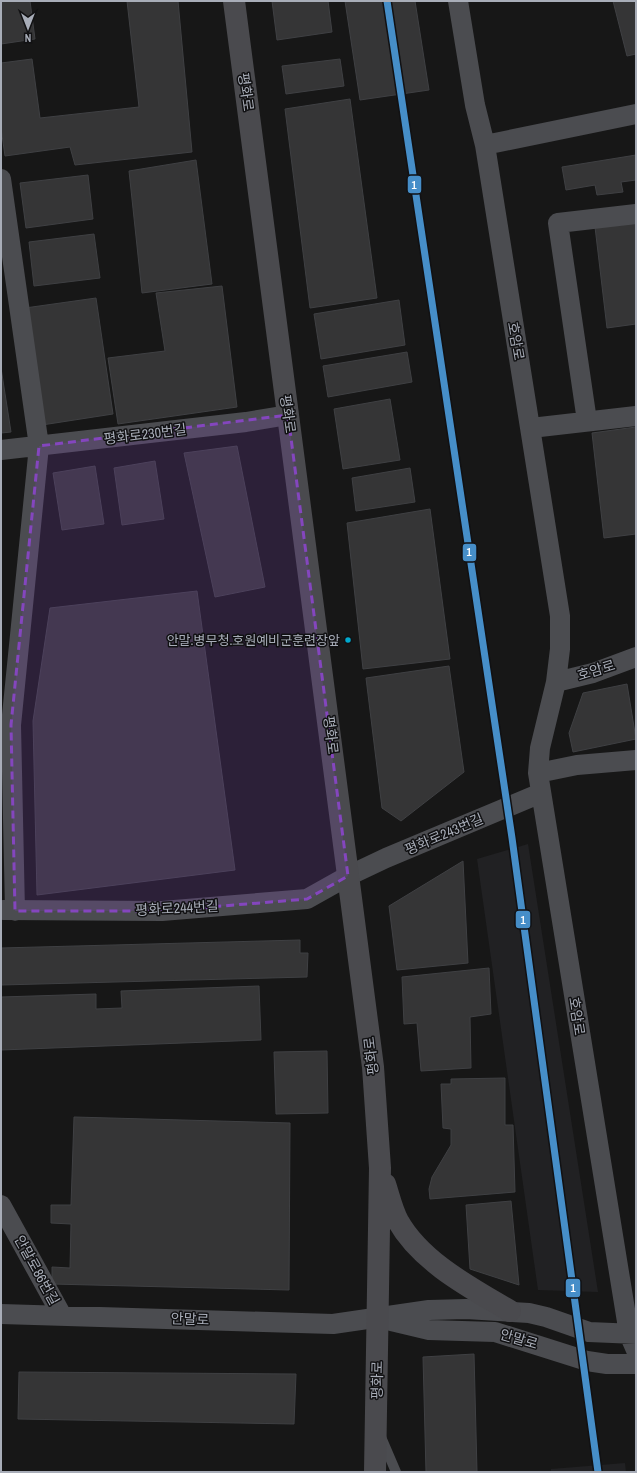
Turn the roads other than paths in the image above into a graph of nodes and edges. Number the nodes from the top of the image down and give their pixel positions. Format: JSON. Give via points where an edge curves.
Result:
{"nodes":[{"id":1,"x":234,"y":1,"type":"edge"},
{"id":2,"x":458,"y":1,"type":"edge"},
{"id":3,"x":636,"y":114,"type":"edge"},
{"id":4,"x":485,"y":146,"type":"junction"},
{"id":5,"x":1,"y":179,"type":"edge"},
{"id":6,"x":636,"y":214,"type":"edge"},
{"id":7,"x":288,"y":415,"type":"junction"},
{"id":8,"x":636,"y":416,"type":"edge"},
{"id":9,"x":587,"y":421,"type":"junction"},
{"id":10,"x":531,"y":428,"type":"junction"},
{"id":11,"x":39,"y":446,"type":"junction"},
{"id":12,"x":1,"y":450,"type":"edge"},
{"id":13,"x":636,"y":657,"type":"edge"},
{"id":14,"x":556,"y":682,"type":"junction"},
{"id":15,"x":636,"y":760,"type":"edge"},
{"id":16,"x":538,"y":773,"type":"junction"},
{"id":17,"x":541,"y":793,"type":"junction"},
{"id":18,"x":348,"y":876,"type":"junction"},
{"id":19,"x":8,"y":910,"type":"edge"},
{"id":20,"x":380,"y":1168,"type":"junction"},
{"id":21,"x":1,"y":1205,"type":"edge"},
{"id":22,"x":510,"y":1311,"type":"junction"},
{"id":23,"x":1,"y":1314,"type":"edge"},
{"id":24,"x":61,"y":1314,"type":"junction"},
{"id":25,"x":378,"y":1318,"type":"junction"},
{"id":26,"x":634,"y":1340,"type":"edge"},
{"id":27,"x":636,"y":1364,"type":"edge"},
{"id":28,"x":376,"y":1424,"type":"junction"},
{"id":29,"x":375,"y":1472,"type":"edge"},
{"id":30,"x":396,"y":1472,"type":"edge"}],
"edges":[{"from":1,"to":7,"type":"main road","name":"평화로"},
{"from":2,"to":4,"type":"street","name":"호암로","via":[[475,105]]},
{"from":3,"to":4,"type":"street"},
{"from":4,"to":10,"type":"street","name":"호암로"},
{"from":5,"to":11,"type":"street"},
{"from":6,"to":9,"type":"street","via":[[558,223]]},
{"from":7,"to":11,"type":"street","name":"평화로230번길"},
{"from":7,"to":18,"type":"main road","name":"평화로"},
{"from":8,"to":9,"type":"street"},
{"from":9,"to":10,"type":"street"},
{"from":10,"to":14,"type":"street","name":"호암로","via":[[560,616]]},
{"from":11,"to":12,"type":"street","name":"평화로230번길"},
{"from":11,"to":19,"type":"street","via":[[11,725]]},
{"from":13,"to":14,"type":"street","name":"호암로","via":[[593,673]]},
{"from":14,"to":16,"type":"street","name":"호암로","via":[[540,748]]},
{"from":15,"to":16,"type":"street","via":[[577,765]]},
{"from":16,"to":17,"type":"street","name":"호암로"},
{"from":17,"to":18,"type":"street","name":"평화로243번길"},
{"from":17,"to":26,"type":"street","name":"호암로"},
{"from":18,"to":19,"type":"street","name":"평화로244번길","via":[[307,899],[162,911]]},
{"from":18,"to":20,"type":"main road","name":"평화로","via":[[373,1067]]},
{"from":20,"to":22,"type":"main road","via":[[398,1220],[411,1242],[426,1256]]},
{"from":20,"to":25,"type":"main road","name":"평화로"},
{"from":21,"to":24,"type":"street","name":"안말로86번길"},
{"from":22,"to":25,"type":"street","name":"안말로","via":[[429,1310]]},
{"from":22,"to":26,"type":"street","name":"안말로","via":[[546,1317],[589,1332]]},
{"from":23,"to":24,"type":"street","name":"안말로"},
{"from":24,"to":25,"type":"street","name":"안말로","via":[[333,1324]]},
{"from":25,"to":27,"type":"street","name":"안말로","via":[[429,1330],[495,1332],[588,1361]]},
{"from":25,"to":28,"type":"main road","name":"평화로"},
{"from":28,"to":29,"type":"main road","name":"평화로"},
{"from":28,"to":30,"type":"lane"}]}
